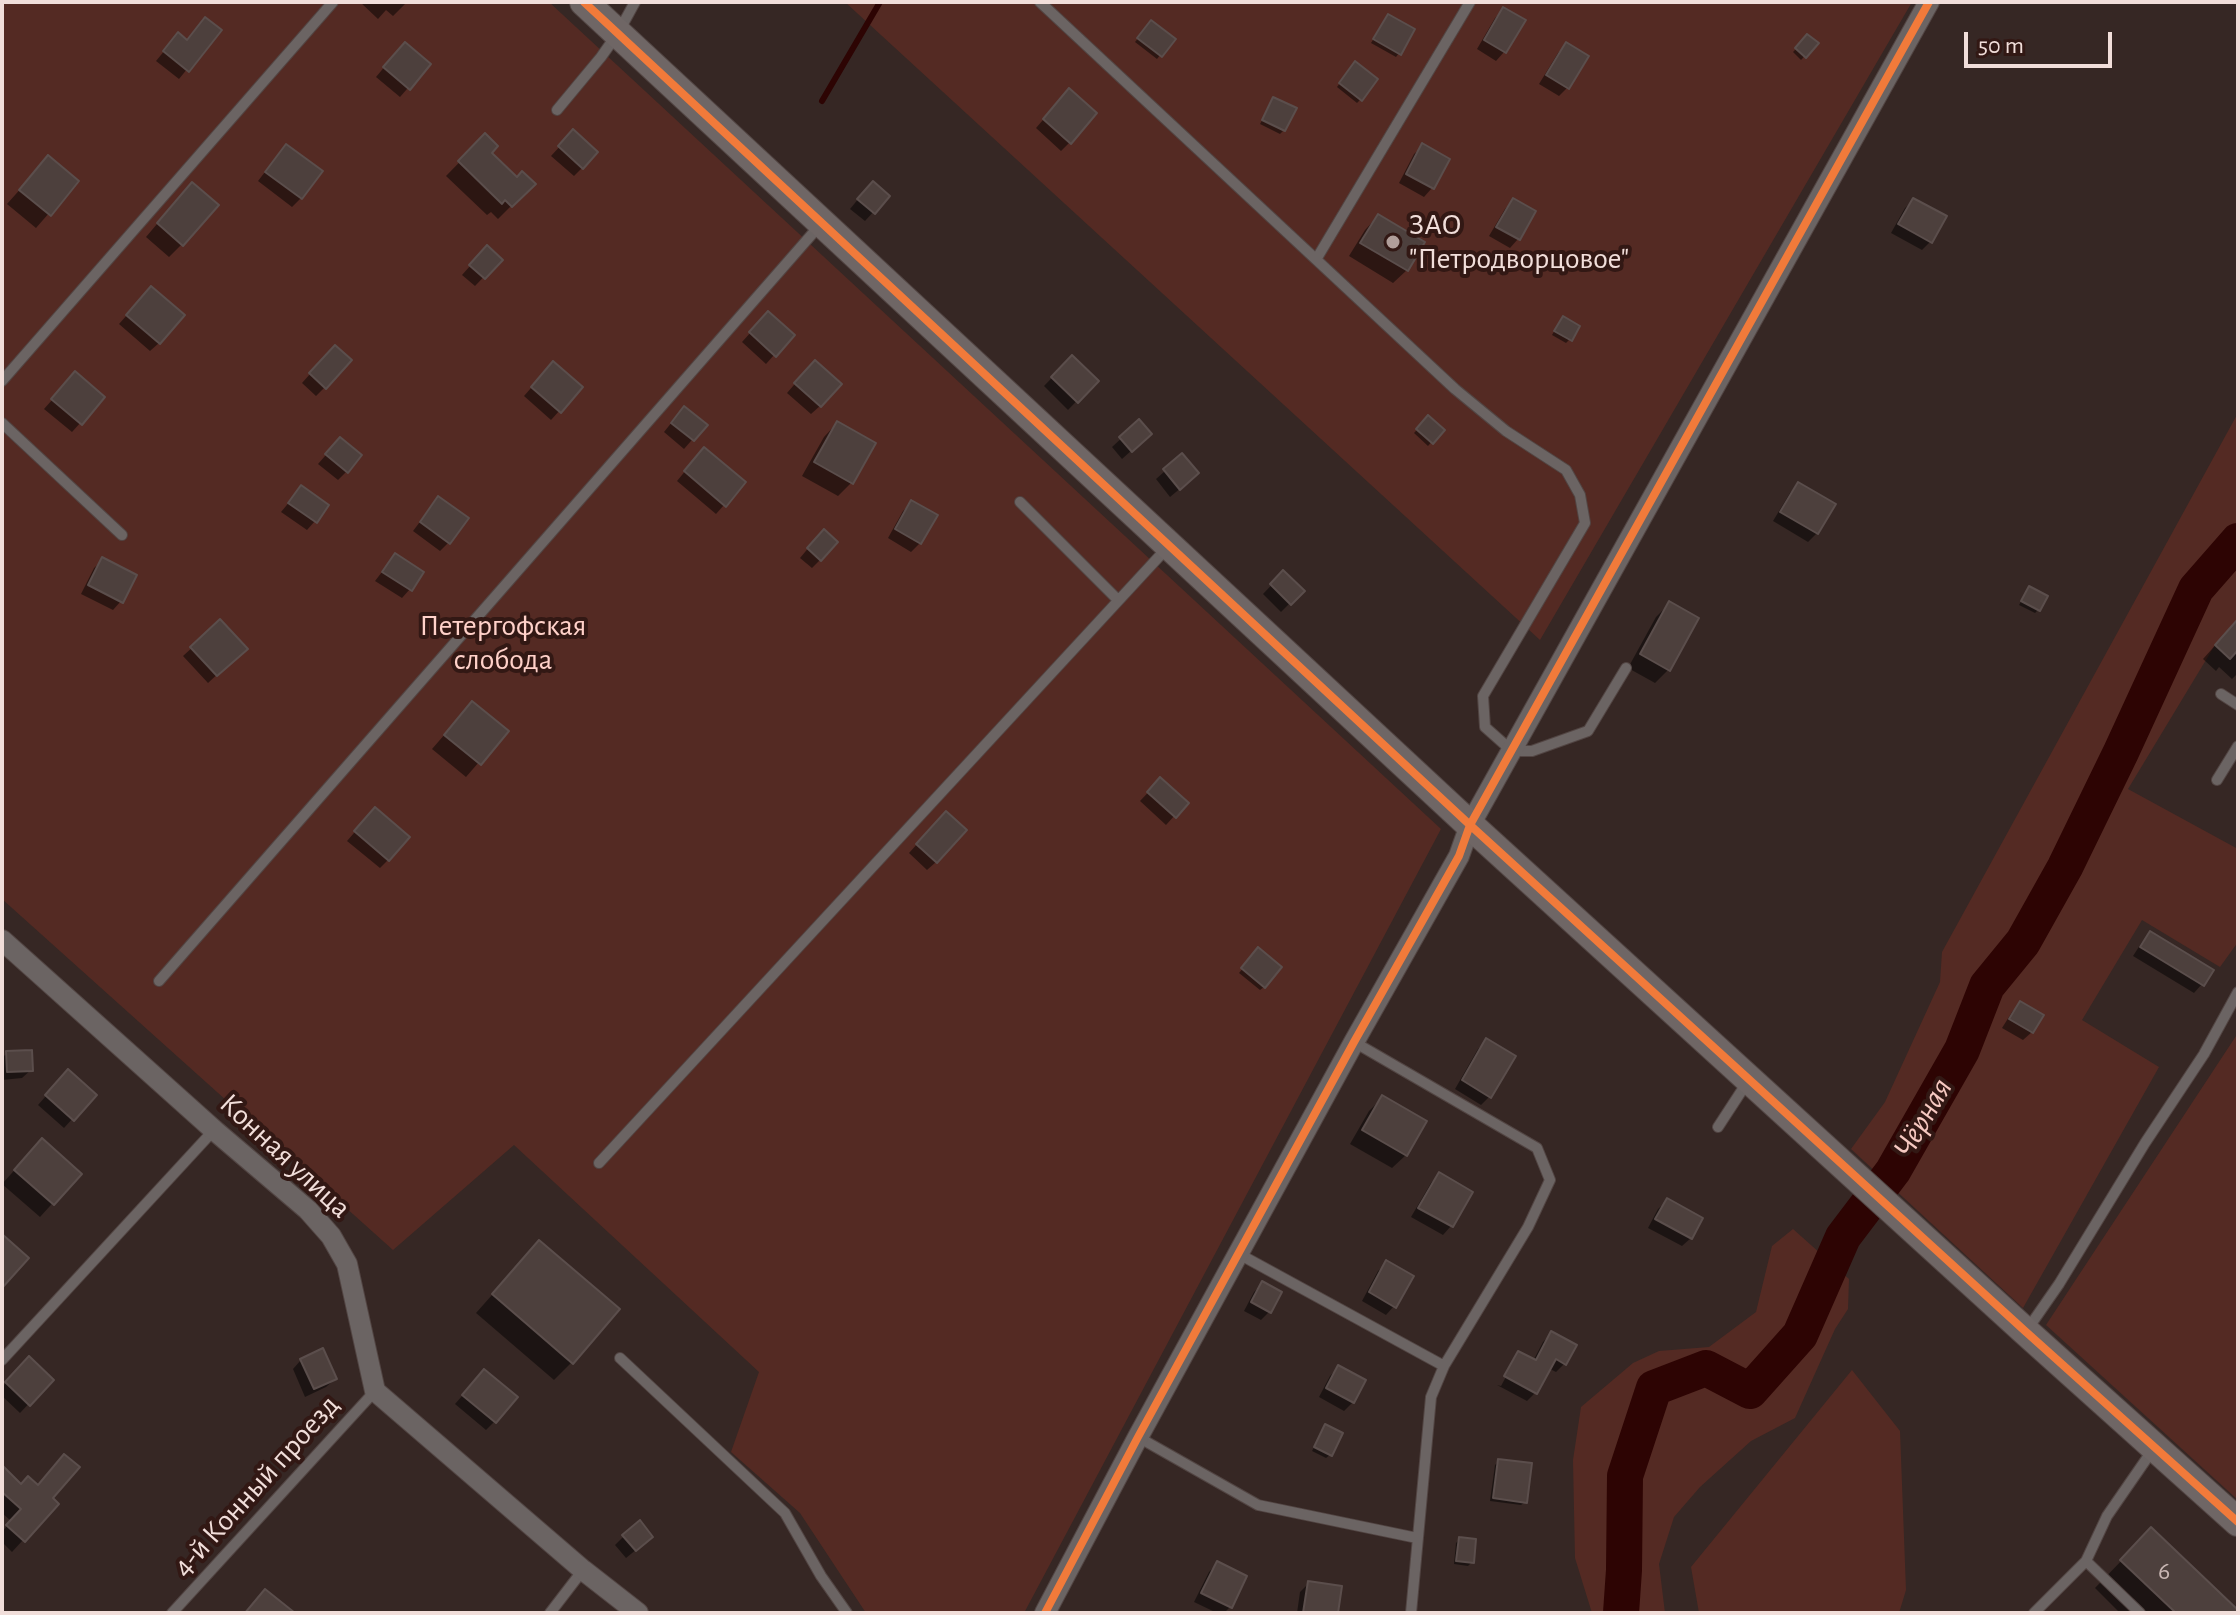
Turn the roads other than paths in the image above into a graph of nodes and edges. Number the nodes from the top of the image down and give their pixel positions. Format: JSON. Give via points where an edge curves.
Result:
{"nodes":[{"id":1,"x":333,"y":2,"type":"edge"},
{"id":2,"x":584,"y":2,"type":"edge"},
{"id":3,"x":635,"y":2,"type":"edge"},
{"id":4,"x":1470,"y":2,"type":"edge"},
{"id":5,"x":1929,"y":2,"type":"edge"},
{"id":6,"x":1045,"y":4,"type":"edge"},
{"id":7,"x":618,"y":33,"type":"junction"},
{"id":8,"x":557,"y":110,"type":"dead end"},
{"id":9,"x":821,"y":224,"type":"junction"},
{"id":10,"x":1317,"y":258,"type":"junction"},
{"id":11,"x":2,"y":381,"type":"edge"},
{"id":12,"x":2,"y":423,"type":"edge"},
{"id":13,"x":1020,"y":502,"type":"dead end"},
{"id":14,"x":122,"y":535,"type":"dead end"},
{"id":15,"x":1168,"y":546,"type":"junction"},
{"id":16,"x":1117,"y":599,"type":"junction"},
{"id":17,"x":1626,"y":668,"type":"dead end"},
{"id":18,"x":2221,"y":694,"type":"dead end"},
{"id":19,"x":2238,"y":705,"type":"edge"},
{"id":20,"x":2238,"y":746,"type":"edge"},
{"id":21,"x":1512,"y":751,"type":"junction"},
{"id":22,"x":2217,"y":780,"type":"dead end"},
{"id":23,"x":1470,"y":825,"type":"junction"},
{"id":24,"x":2,"y":940,"type":"edge"},
{"id":25,"x":159,"y":981,"type":"dead end"},
{"id":26,"x":2238,"y":992,"type":"edge"},
{"id":27,"x":1354,"y":1042,"type":"junction"},
{"id":28,"x":1750,"y":1078,"type":"junction"},
{"id":29,"x":1718,"y":1127,"type":"dead end"},
{"id":30,"x":214,"y":1130,"type":"junction"},
{"id":31,"x":599,"y":1163,"type":"dead end"},
{"id":32,"x":1239,"y":1254,"type":"junction"},
{"id":33,"x":2025,"y":1331,"type":"junction"},
{"id":34,"x":620,"y":1358,"type":"dead end"},
{"id":35,"x":2,"y":1360,"type":"edge"},
{"id":36,"x":1444,"y":1366,"type":"junction"},
{"id":37,"x":375,"y":1391,"type":"junction"},
{"id":38,"x":1138,"y":1437,"type":"junction"},
{"id":39,"x":2156,"y":1446,"type":"junction"},
{"id":40,"x":2238,"y":1522,"type":"edge"},
{"id":41,"x":1417,"y":1538,"type":"junction"},
{"id":42,"x":2086,"y":1561,"type":"junction"},
{"id":43,"x":583,"y":1570,"type":"junction"},
{"id":44,"x":172,"y":1613,"type":"edge"},
{"id":45,"x":550,"y":1613,"type":"edge"},
{"id":46,"x":638,"y":1613,"type":"edge"},
{"id":47,"x":847,"y":1613,"type":"edge"},
{"id":48,"x":1045,"y":1613,"type":"edge"},
{"id":49,"x":1411,"y":1613,"type":"edge"},
{"id":50,"x":2034,"y":1613,"type":"edge"},
{"id":51,"x":2140,"y":1613,"type":"edge"}],
"edges":[{"from":1,"to":11,"type":"lane"},
{"from":2,"to":7,"type":"street"},
{"from":3,"to":7,"type":"lane"},
{"from":4,"to":10,"type":"lane"},
{"from":5,"to":21,"type":"street"},
{"from":6,"to":10,"type":"lane"},
{"from":7,"to":8,"type":"lane"},
{"from":7,"to":9,"type":"street"},
{"from":9,"to":15,"type":"street"},
{"from":9,"to":25,"type":"lane"},
{"from":10,"to":21,"type":"lane","via":[[1455,389],[1566,470],[1580,495],[1585,523],[1483,696],[1485,727]]},
{"from":12,"to":14,"type":"lane"},
{"from":13,"to":16,"type":"lane"},
{"from":15,"to":16,"type":"lane"},
{"from":15,"to":23,"type":"street"},
{"from":16,"to":31,"type":"lane"},
{"from":17,"to":21,"type":"lane","via":[[1588,731],[1532,751]]},
{"from":18,"to":19,"type":"lane"},
{"from":20,"to":22,"type":"lane"},
{"from":21,"to":23,"type":"street"},
{"from":23,"to":27,"type":"street","via":[[1459,856]]},
{"from":23,"to":28,"type":"street"},
{"from":24,"to":30,"type":"street","name":"Конная улица"},
{"from":26,"to":33,"type":"lane","via":[[2204,1054]]},
{"from":27,"to":32,"type":"street"},
{"from":27,"to":36,"type":"lane","via":[[1537,1148],[1550,1180],[1528,1227]]},
{"from":28,"to":29,"type":"lane"},
{"from":28,"to":33,"type":"street"},
{"from":30,"to":35,"type":"lane"},
{"from":30,"to":37,"type":"street","name":"Конная улица","via":[[331,1236],[347,1264]]},
{"from":32,"to":36,"type":"lane"},
{"from":32,"to":38,"type":"street"},
{"from":33,"to":39,"type":"street"},
{"from":34,"to":47,"type":"lane","via":[[785,1513]]},
{"from":36,"to":41,"type":"lane","via":[[1431,1397]]},
{"from":37,"to":43,"type":"street"},
{"from":37,"to":44,"type":"lane","name":"4-й Конный проезд"},
{"from":38,"to":41,"type":"lane","via":[[1258,1505]]},
{"from":38,"to":48,"type":"street"},
{"from":39,"to":40,"type":"street"},
{"from":39,"to":42,"type":"lane","via":[[2107,1516]]},
{"from":41,"to":49,"type":"lane"},
{"from":42,"to":50,"type":"lane"},
{"from":42,"to":51,"type":"lane"},
{"from":43,"to":45,"type":"lane"},
{"from":43,"to":46,"type":"street"}]}
